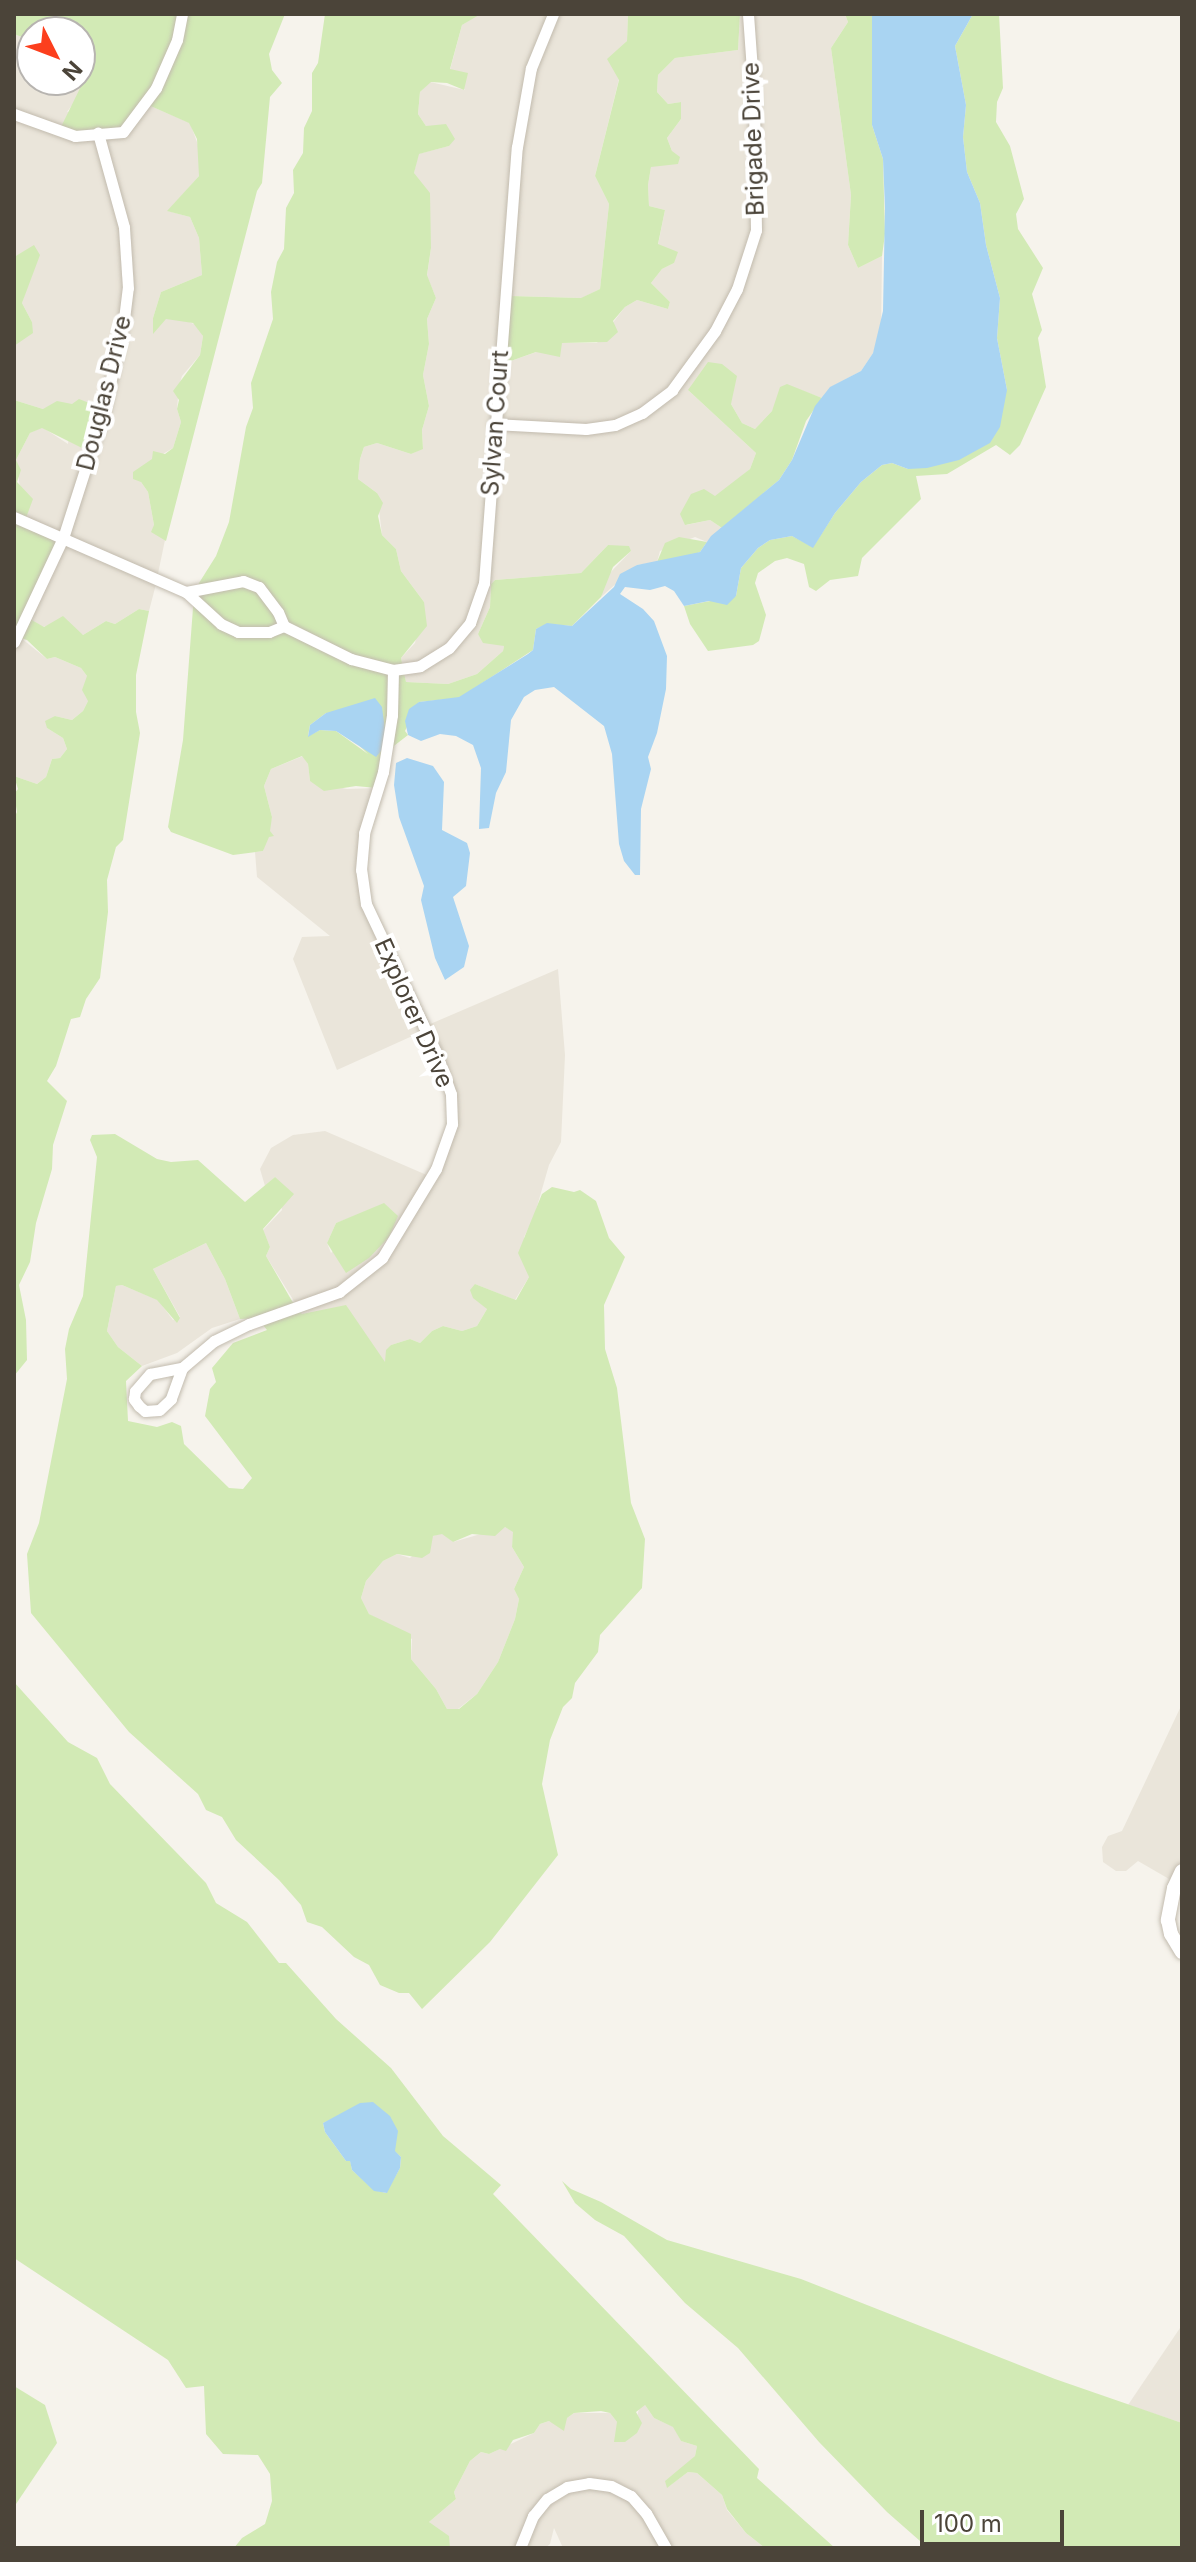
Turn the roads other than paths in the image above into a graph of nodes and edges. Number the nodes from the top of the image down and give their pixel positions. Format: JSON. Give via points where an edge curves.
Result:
{"nodes":[{"id":1,"x":182,"y":14,"type":"edge"},
{"id":2,"x":553,"y":14,"type":"edge"},
{"id":3,"x":748,"y":14,"type":"edge"},
{"id":4,"x":14,"y":114,"type":"edge"},
{"id":5,"x":98,"y":133,"type":"junction"},
{"id":6,"x":494,"y":424,"type":"junction"},
{"id":7,"x":14,"y":517,"type":"edge"},
{"id":8,"x":63,"y":538,"type":"junction"},
{"id":9,"x":186,"y":592,"type":"junction"},
{"id":10,"x":284,"y":626,"type":"junction"},
{"id":11,"x":14,"y":642,"type":"edge"},
{"id":12,"x":393,"y":670,"type":"junction"},
{"id":13,"x":182,"y":1368,"type":"junction"},
{"id":14,"x":1182,"y":1871,"type":"edge"},
{"id":15,"x":1182,"y":1952,"type":"edge"},
{"id":16,"x":520,"y":2548,"type":"edge"},
{"id":17,"x":666,"y":2548,"type":"edge"}],
"edges":[{"from":1,"to":5,"type":"street","via":[[156,88],[123,132]]},
{"from":2,"to":6,"type":"street","name":"Sylvan Court","via":[[531,68],[517,147]]},
{"from":3,"to":6,"type":"street","name":"Brigade Drive","via":[[756,230],[737,289],[715,331],[672,390],[615,425],[586,429]]},
{"from":4,"to":5,"type":"street","via":[[75,136]]},
{"from":5,"to":8,"type":"street","name":"Douglas Drive","via":[[124,227],[128,288],[105,407]]},
{"from":6,"to":12,"type":"street","name":"Sylvan Court","via":[[484,583],[470,623],[434,660]]},
{"from":7,"to":8,"type":"street"},
{"from":8,"to":9,"type":"street"},
{"from":8,"to":11,"type":"street","name":"Douglas Drive"},
{"from":9,"to":10,"type":"street","via":[[221,624],[238,632],[250,635]]},
{"from":9,"to":10,"type":"street","via":[[243,581],[259,587]]},
{"from":10,"to":12,"type":"street","name":"Sylvan Court","via":[[351,659]]},
{"from":12,"to":13,"type":"street","name":"Explorer Drive","via":[[390,729],[364,833],[361,870],[366,904],[446,1080],[452,1124],[436,1169],[382,1258],[339,1292],[249,1324],[214,1341]]},
{"from":13,"to":13,"type":"street","name":"Explorer Drive","via":[[164,1369],[140,1383],[134,1399],[139,1406],[159,1410],[171,1399]]},
{"from":14,"to":15,"type":"street","via":[[1168,1920]]},
{"from":16,"to":17,"type":"street","via":[[533,2516],[547,2499],[567,2487],[589,2483],[631,2496]]}]}
